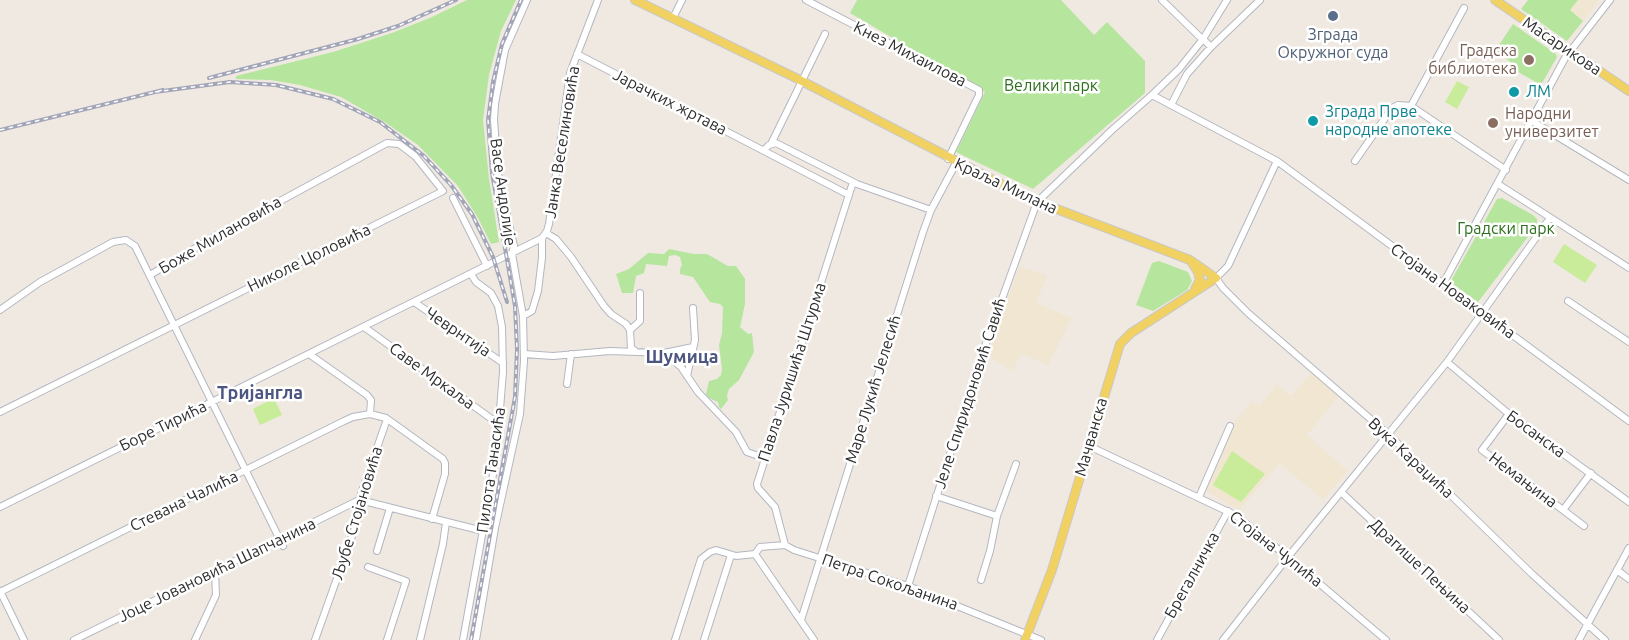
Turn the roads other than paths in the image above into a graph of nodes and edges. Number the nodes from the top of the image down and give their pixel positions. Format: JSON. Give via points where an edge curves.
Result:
{"nodes":[{"id":1,"x":527,"y":0,"type":"edge"},
{"id":2,"x":598,"y":0,"type":"edge"},
{"id":3,"x":604,"y":0,"type":"edge"},
{"id":4,"x":635,"y":0,"type":"edge"},
{"id":5,"x":643,"y":0,"type":"edge"},
{"id":6,"x":682,"y":0,"type":"edge"},
{"id":7,"x":806,"y":0,"type":"edge"},
{"id":8,"x":1162,"y":0,"type":"edge"},
{"id":9,"x":1227,"y":0,"type":"edge"},
{"id":10,"x":1260,"y":0,"type":"edge"},
{"id":11,"x":1495,"y":0,"type":"edge"},
{"id":12,"x":1610,"y":0,"type":"edge"},
{"id":13,"x":654,"y":8,"type":"junction"},
{"id":14,"x":1464,"y":8,"type":"dead end"},
{"id":15,"x":593,"y":14,"type":"junction"},
{"id":16,"x":674,"y":18,"type":"junction"},
{"id":17,"x":825,"y":34,"type":"dead end"},
{"id":18,"x":1203,"y":39,"type":"junction"},
{"id":19,"x":1211,"y":47,"type":"junction"},
{"id":20,"x":1570,"y":51,"type":"junction"},
{"id":21,"x":577,"y":54,"type":"junction"},
{"id":22,"x":802,"y":81,"type":"junction"},
{"id":23,"x":1629,"y":92,"type":"edge"},
{"id":24,"x":1152,"y":95,"type":"junction"},
{"id":25,"x":1171,"y":105,"type":"junction"},
{"id":26,"x":1414,"y":108,"type":"junction"},
{"id":27,"x":1532,"y":121,"type":"junction"},
{"id":28,"x":771,"y":144,"type":"junction"},
{"id":29,"x":764,"y":150,"type":"junction"},
{"id":30,"x":952,"y":160,"type":"junction"},
{"id":31,"x":1277,"y":161,"type":"junction"},
{"id":32,"x":1355,"y":161,"type":"dead end"},
{"id":33,"x":1506,"y":170,"type":"junction"},
{"id":34,"x":1629,"y":180,"type":"edge"},
{"id":35,"x":853,"y":182,"type":"junction"},
{"id":36,"x":1498,"y":184,"type":"junction"},
{"id":37,"x":443,"y":191,"type":"joint"},
{"id":38,"x":849,"y":195,"type":"junction"},
{"id":39,"x":453,"y":198,"type":"dead end"},
{"id":40,"x":1037,"y":202,"type":"junction"},
{"id":41,"x":931,"y":210,"type":"junction"},
{"id":42,"x":1550,"y":218,"type":"junction"},
{"id":43,"x":544,"y":235,"type":"junction"},
{"id":44,"x":512,"y":254,"type":"junction"},
{"id":45,"x":1190,"y":260,"type":"junction"},
{"id":46,"x":487,"y":266,"type":"junction"},
{"id":47,"x":1629,"y":268,"type":"edge"},
{"id":48,"x":471,"y":274,"type":"junction"},
{"id":49,"x":150,"y":275,"type":"junction"},
{"id":50,"x":1216,"y":278,"type":"junction"},
{"id":51,"x":1443,"y":282,"type":"junction"},
{"id":52,"x":1195,"y":290,"type":"junction"},
{"id":53,"x":640,"y":293,"type":"dead end"},
{"id":54,"x":1568,"y":301,"type":"dead end"},
{"id":55,"x":414,"y":302,"type":"junction"},
{"id":56,"x":693,"y":308,"type":"dead end"},
{"id":57,"x":0,"y":310,"type":"edge"},
{"id":58,"x":1483,"y":312,"type":"junction"},
{"id":59,"x":523,"y":316,"type":"junction"},
{"id":60,"x":174,"y":325,"type":"junction"},
{"id":61,"x":364,"y":327,"type":"junction"},
{"id":62,"x":630,"y":330,"type":"junction"},
{"id":63,"x":1629,"y":342,"type":"edge"},
{"id":64,"x":693,"y":347,"type":"junction"},
{"id":65,"x":635,"y":352,"type":"junction"},
{"id":66,"x":664,"y":353,"type":"junction"},
{"id":67,"x":309,"y":354,"type":"junction"},
{"id":68,"x":524,"y":354,"type":"junction"},
{"id":69,"x":571,"y":354,"type":"junction"},
{"id":70,"x":1447,"y":362,"type":"junction"},
{"id":71,"x":503,"y":363,"type":"junction"},
{"id":72,"x":687,"y":376,"type":"junction"},
{"id":73,"x":567,"y":384,"type":"dead end"},
{"id":74,"x":212,"y":402,"type":"junction"},
{"id":75,"x":0,"y":412,"type":"edge"},
{"id":76,"x":370,"y":414,"type":"junction"},
{"id":77,"x":1509,"y":414,"type":"junction"},
{"id":78,"x":387,"y":419,"type":"junction"},
{"id":79,"x":1629,"y":421,"type":"edge"},
{"id":80,"x":500,"y":425,"type":"junction"},
{"id":81,"x":1230,"y":426,"type":"dead end"},
{"id":82,"x":1389,"y":435,"type":"junction"},
{"id":83,"x":1089,"y":446,"type":"junction"},
{"id":84,"x":764,"y":459,"type":"junction"},
{"id":85,"x":1016,"y":464,"type":"dead end"},
{"id":86,"x":246,"y":470,"type":"junction"},
{"id":87,"x":1590,"y":473,"type":"junction"},
{"id":88,"x":1341,"y":492,"type":"junction"},
{"id":89,"x":936,"y":496,"type":"junction"},
{"id":90,"x":1199,"y":497,"type":"junction"},
{"id":91,"x":361,"y":501,"type":"junction"},
{"id":92,"x":1629,"y":502,"type":"edge"},
{"id":93,"x":0,"y":507,"type":"edge"},
{"id":94,"x":390,"y":508,"type":"junction"},
{"id":95,"x":1563,"y":510,"type":"junction"},
{"id":96,"x":1228,"y":511,"type":"junction"},
{"id":97,"x":997,"y":516,"type":"junction"},
{"id":98,"x":432,"y":519,"type":"junction"},
{"id":99,"x":446,"y":522,"type":"junction"},
{"id":100,"x":1584,"y":526,"type":"dead end"},
{"id":101,"x":483,"y":531,"type":"junction"},
{"id":102,"x":280,"y":539,"type":"junction"},
{"id":103,"x":785,"y":544,"type":"junction"},
{"id":104,"x":283,"y":546,"type":"dead end"},
{"id":105,"x":1629,"y":548,"type":"edge"},
{"id":106,"x":377,"y":551,"type":"dead end"},
{"id":107,"x":754,"y":554,"type":"junction"},
{"id":108,"x":731,"y":555,"type":"junction"},
{"id":109,"x":1288,"y":556,"type":"junction"},
{"id":110,"x":820,"y":558,"type":"junction"},
{"id":111,"x":368,"y":567,"type":"dead end"},
{"id":112,"x":215,"y":570,"type":"junction"},
{"id":113,"x":1617,"y":570,"type":"junction"},
{"id":114,"x":1629,"y":579,"type":"edge"},
{"id":115,"x":981,"y":580,"type":"dead end"},
{"id":116,"x":908,"y":586,"type":"junction"},
{"id":117,"x":0,"y":592,"type":"edge"},
{"id":118,"x":801,"y":620,"type":"junction"},
{"id":119,"x":1588,"y":625,"type":"junction"},
{"id":120,"x":1026,"y":637,"type":"edge"},
{"id":121,"x":24,"y":640,"type":"edge"},
{"id":122,"x":74,"y":640,"type":"edge"},
{"id":123,"x":195,"y":640,"type":"edge"},
{"id":124,"x":315,"y":640,"type":"edge"},
{"id":125,"x":387,"y":640,"type":"edge"},
{"id":126,"x":420,"y":640,"type":"edge"},
{"id":127,"x":463,"y":640,"type":"edge"},
{"id":128,"x":476,"y":640,"type":"edge"},
{"id":129,"x":675,"y":640,"type":"edge"},
{"id":130,"x":704,"y":640,"type":"edge"},
{"id":131,"x":814,"y":640,"type":"edge"},
{"id":132,"x":1041,"y":640,"type":"edge"},
{"id":133,"x":1157,"y":640,"type":"edge"},
{"id":134,"x":1223,"y":640,"type":"edge"},
{"id":135,"x":1386,"y":640,"type":"edge"},
{"id":136,"x":1499,"y":640,"type":"edge"},
{"id":137,"x":1579,"y":640,"type":"edge"},
{"id":138,"x":1605,"y":640,"type":"edge"}],
"edges":[{"from":1,"to":44,"type":"street","name":"Васе Андолије","via":[[505,50],[494,120],[498,174],[514,246]]},
{"from":2,"to":15,"type":"street","name":"Јанка Веселиновића"},
{"from":3,"to":15,"type":"street","name":"Јанка Веселиновића"},
{"from":4,"to":13,"type":"main road","name":"Краља Милана"},
{"from":5,"to":13,"type":"main road","name":"Краља Милана"},
{"from":6,"to":16,"type":"street"},
{"from":7,"to":30,"type":"street","name":"Кнез Михаилова","via":[[979,90]]},
{"from":8,"to":18,"type":"street"},
{"from":9,"to":18,"type":"street"},
{"from":10,"to":19,"type":"street"},
{"from":11,"to":20,"type":"main road","name":"Масарикова"},
{"from":12,"to":20,"type":"street"},
{"from":13,"to":16,"type":"main road","name":"Краља Милана"},
{"from":14,"to":26,"type":"street"},
{"from":15,"to":21,"type":"street","name":"Јанка Веселиновића"},
{"from":16,"to":22,"type":"main road","name":"Краља Милана"},
{"from":17,"to":22,"type":"street"},
{"from":18,"to":19,"type":"street"},
{"from":18,"to":24,"type":"street"},
{"from":19,"to":25,"type":"street","via":[[1187,74]]},
{"from":20,"to":23,"type":"main road","name":"Масарикова"},
{"from":20,"to":27,"type":"street"},
{"from":21,"to":29,"type":"street","name":"Јарачких жртава"},
{"from":21,"to":43,"type":"street","name":"Јанка Веселиновића","via":[[567,92]]},
{"from":22,"to":28,"type":"street"},
{"from":22,"to":30,"type":"main road","name":"Краља Милана"},
{"from":24,"to":25,"type":"street","name":"Стојана Новаковића"},
{"from":24,"to":40,"type":"street"},
{"from":25,"to":31,"type":"street","name":"Стојана Новаковића"},
{"from":26,"to":32,"type":"street","via":[[1392,108]]},
{"from":26,"to":33,"type":"street"},
{"from":27,"to":33,"type":"street"},
{"from":27,"to":34,"type":"street"},
{"from":28,"to":29,"type":"street"},
{"from":28,"to":35,"type":"street"},
{"from":29,"to":38,"type":"street","name":"Јарачких жртава"},
{"from":30,"to":40,"type":"main road","name":"Краља Милана"},
{"from":30,"to":41,"type":"street","name":"Маре Лукић Јелесић"},
{"from":31,"to":50,"type":"street","via":[[1228,266]]},
{"from":31,"to":51,"type":"street","name":"Стојана Новаковића"},
{"from":33,"to":36,"type":"street"},
{"from":35,"to":38,"type":"street"},
{"from":35,"to":41,"type":"street"},
{"from":36,"to":42,"type":"street"},
{"from":36,"to":51,"type":"street"},
{"from":37,"to":49,"type":"street","name":"Боже Милановића","via":[[415,156],[399,144],[387,143]]},
{"from":37,"to":60,"type":"street","name":"Николе Цоловића"},
{"from":38,"to":84,"type":"street","name":"Павла Јуришића Штурма"},
{"from":39,"to":46,"type":"street"},
{"from":40,"to":45,"type":"main road","name":"Краља Милана"},
{"from":40,"to":89,"type":"street","name":"Јеле Спиридоновић Савић","via":[[986,341]]},
{"from":41,"to":110,"type":"street","name":"Маре Лукић Јелесић"},
{"from":42,"to":47,"type":"street"},
{"from":42,"to":58,"type":"street"},
{"from":43,"to":44,"type":"street","name":"Јанка Веселиновића"},
{"from":43,"to":59,"type":"street","name":"Васе Андолије","via":[[538,291],[532,311]]},
{"from":43,"to":62,"type":"street","via":[[556,239],[604,306]]},
{"from":44,"to":46,"type":"street","name":"Боре Тирића"},
{"from":44,"to":59,"type":"street","name":"Васе Андолије"},
{"from":45,"to":50,"type":"main road","name":"Краља Милана"},
{"from":45,"to":52,"type":"main road","via":[[1200,280]]},
{"from":46,"to":48,"type":"street","name":"Боре Тирића"},
{"from":48,"to":55,"type":"street","name":"Боре Тирића"},
{"from":48,"to":71,"type":"street","name":"Пилота Танасића","via":[[498,306]]},
{"from":49,"to":57,"type":"street","name":"Боже Милановића","via":[[135,246],[118,240],[40,282]]},
{"from":49,"to":60,"type":"street"},
{"from":50,"to":52,"type":"main road","name":"Мачванска"},
{"from":50,"to":82,"type":"street","name":"Вука Караџића","via":[[1248,313]]},
{"from":51,"to":58,"type":"street","name":"Стојана Новаковића"},
{"from":52,"to":83,"type":"main road","name":"Мачванска","via":[[1120,344]]},
{"from":53,"to":62,"type":"street","via":[[640,321]]},
{"from":54,"to":63,"type":"street"},
{"from":55,"to":61,"type":"street","name":"Боре Тирића"},
{"from":55,"to":71,"type":"street","name":"Чеврнтија"},
{"from":56,"to":64,"type":"street"},
{"from":58,"to":70,"type":"street"},
{"from":58,"to":79,"type":"street","name":"Стојана Новаковића"},
{"from":59,"to":68,"type":"street","name":"Васе Андолије"},
{"from":60,"to":74,"type":"street"},
{"from":60,"to":75,"type":"street","name":"Николе Цоловића"},
{"from":61,"to":67,"type":"street","name":"Боре Тирића"},
{"from":61,"to":80,"type":"street","name":"Саве Мркаља"},
{"from":62,"to":65,"type":"street","via":[[631,348]]},
{"from":64,"to":66,"type":"street"},
{"from":64,"to":72,"type":"street"},
{"from":65,"to":66,"type":"street"},
{"from":65,"to":69,"type":"street"},
{"from":66,"to":72,"type":"street"},
{"from":67,"to":74,"type":"street","name":"Боре Тирића"},
{"from":67,"to":76,"type":"street","via":[[370,398]]},
{"from":68,"to":69,"type":"street"},
{"from":68,"to":128,"type":"street","name":"Васе Андолије","via":[[520,414]]},
{"from":69,"to":73,"type":"street"},
{"from":70,"to":77,"type":"street","name":"Босанска"},
{"from":70,"to":82,"type":"street"},
{"from":71,"to":80,"type":"street","name":"Пилота Танасића"},
{"from":72,"to":84,"type":"street","via":[[736,432],[747,452]]},
{"from":74,"to":86,"type":"street"},
{"from":74,"to":93,"type":"street","name":"Боре Тирића"},
{"from":76,"to":78,"type":"street"},
{"from":76,"to":86,"type":"street","name":"Стевана Чалића","via":[[353,417]]},
{"from":77,"to":87,"type":"street","name":"Босанска"},
{"from":77,"to":95,"type":"street","name":"Немањина","via":[[1482,450]]},
{"from":78,"to":91,"type":"street","name":"Љубе Стојановића"},
{"from":78,"to":98,"type":"street","via":[[445,463]]},
{"from":80,"to":101,"type":"street","name":"Пилота Танасића"},
{"from":81,"to":90,"type":"street"},
{"from":82,"to":88,"type":"street"},
{"from":82,"to":119,"type":"street","name":"Вука Караџића"},
{"from":83,"to":90,"type":"street","name":"Стојана Чупића"},
{"from":83,"to":120,"type":"main road","name":"Мачванска","via":[[1052,570]]},
{"from":84,"to":103,"type":"street","name":"Павла Јуришића Штурма","via":[[757,484],[775,507]]},
{"from":85,"to":97,"type":"street"},
{"from":86,"to":102,"type":"street"},
{"from":86,"to":117,"type":"street","name":"Стевана Чалића"},
{"from":87,"to":92,"type":"street","name":"Босанска"},
{"from":87,"to":95,"type":"street","name":"Немањина"},
{"from":88,"to":109,"type":"street"},
{"from":88,"to":136,"type":"street","name":"Драгише Пењина"},
{"from":89,"to":97,"type":"street"},
{"from":89,"to":116,"type":"street","name":"Јеле Спиридоновић Савић"},
{"from":90,"to":96,"type":"street","name":"Стојана Чупића"},
{"from":91,"to":94,"type":"street"},
{"from":91,"to":102,"type":"street","name":"Јоце Јовановића Шапчанина"},
{"from":91,"to":124,"type":"street","name":"Љубе Стојановића"},
{"from":94,"to":98,"type":"street"},
{"from":94,"to":106,"type":"street"},
{"from":95,"to":100,"type":"street"},
{"from":96,"to":109,"type":"street","name":"Стојана Чупића"},
{"from":96,"to":133,"type":"street","name":"Брегалничка"},
{"from":97,"to":115,"type":"street"},
{"from":98,"to":99,"type":"street"},
{"from":99,"to":101,"type":"street"},
{"from":99,"to":126,"type":"street"},
{"from":101,"to":127,"type":"street","name":"Пилота Танасића"},
{"from":102,"to":104,"type":"street"},
{"from":102,"to":112,"type":"street","name":"Јоце Јовановића Шапчанина"},
{"from":103,"to":107,"type":"street","via":[[760,547]]},
{"from":103,"to":110,"type":"street","name":"Петра Сокољанина"},
{"from":105,"to":113,"type":"street"},
{"from":107,"to":108,"type":"street"},
{"from":107,"to":118,"type":"street"},
{"from":108,"to":129,"type":"street","via":[[716,550],[701,560]]},
{"from":108,"to":130,"type":"street"},
{"from":109,"to":134,"type":"street"},
{"from":109,"to":135,"type":"street","name":"Стојана Чупића"},
{"from":110,"to":116,"type":"street","name":"Петра Сокољанина"},
{"from":110,"to":118,"type":"street","name":"Маре Лукић Јелесић"},
{"from":111,"to":125,"type":"street","via":[[405,581]]},
{"from":112,"to":122,"type":"street","name":"Јоце Јовановића Шапчанина"},
{"from":112,"to":123,"type":"street","via":[[216,595]]},
{"from":113,"to":114,"type":"street"},
{"from":113,"to":119,"type":"street"},
{"from":116,"to":120,"type":"street","name":"Петра Сокољанина"},
{"from":117,"to":121,"type":"street"},
{"from":118,"to":131,"type":"street"},
{"from":119,"to":137,"type":"street"},
{"from":119,"to":138,"type":"street","name":"Вука Караџића"},
{"from":120,"to":132,"type":"street","name":"Петра Сокољанина"}]}
